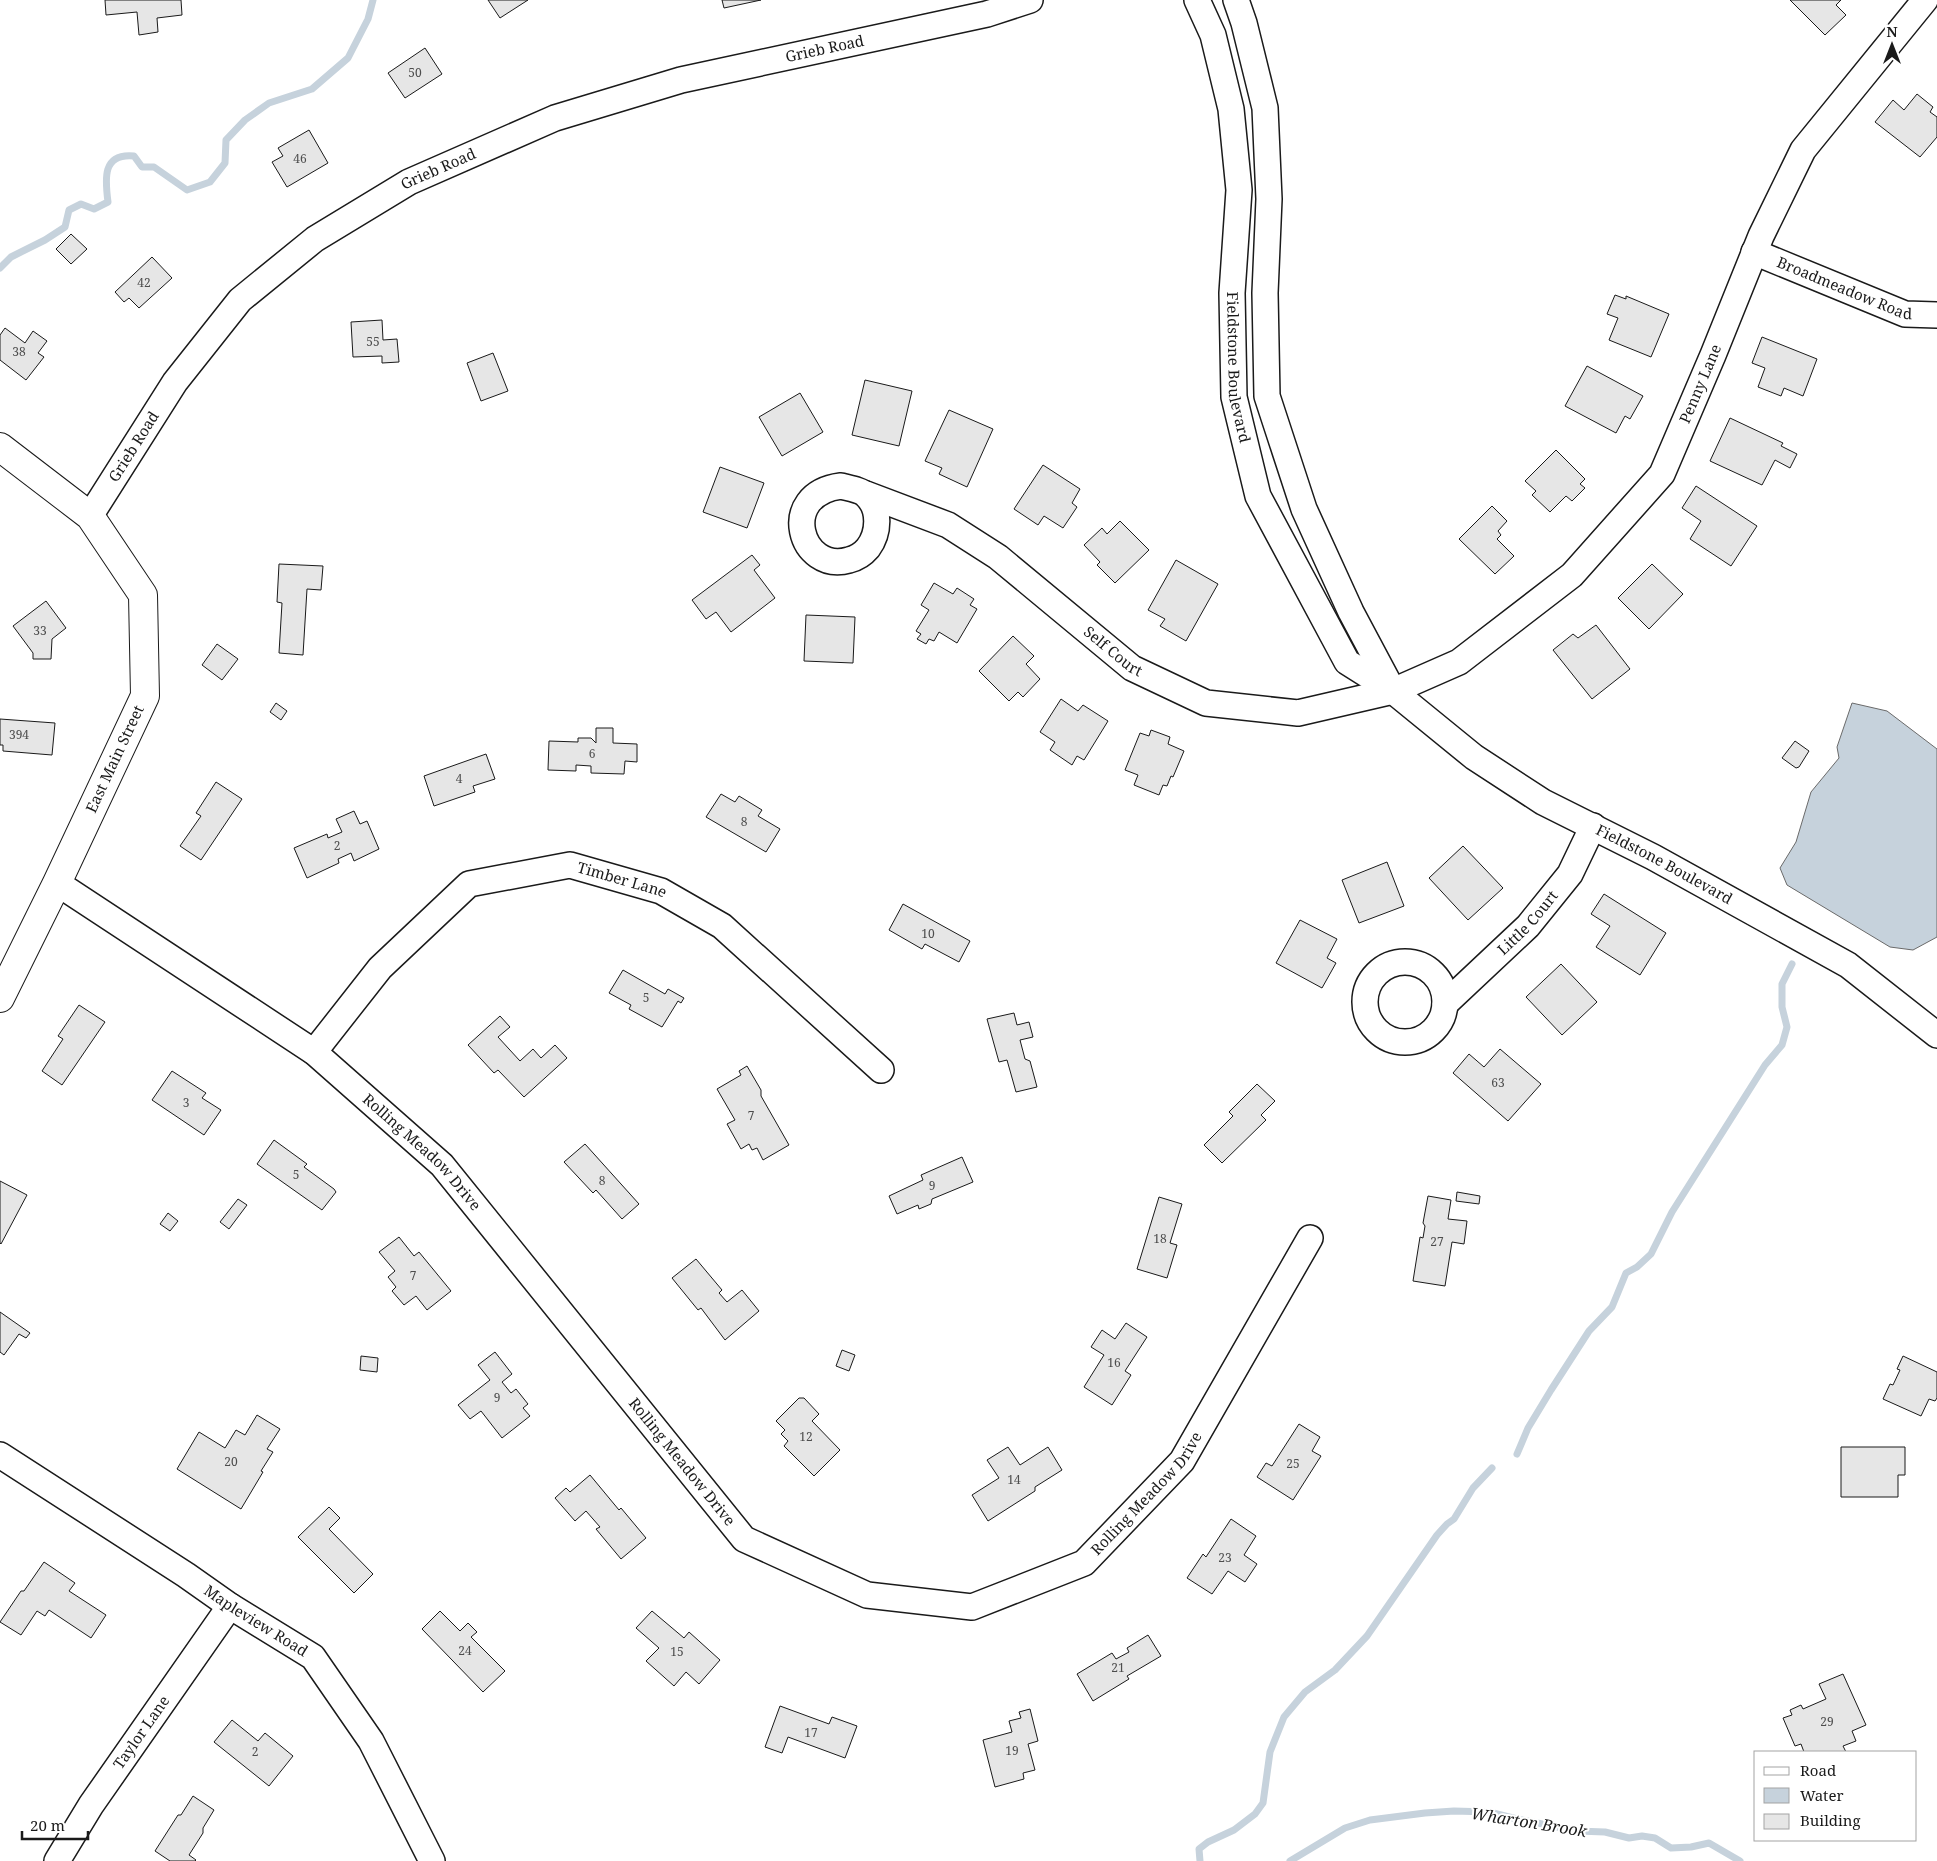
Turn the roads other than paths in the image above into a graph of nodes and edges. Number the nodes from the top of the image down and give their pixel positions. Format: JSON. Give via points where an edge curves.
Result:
{"nodes":[{"id":1,"x":1030,"y":0,"type":"edge"},
{"id":2,"x":1197,"y":0,"type":"edge"},
{"id":3,"x":1236,"y":0,"type":"edge"},
{"id":4,"x":1925,"y":0,"type":"edge"},
{"id":5,"x":1754,"y":252,"type":"junction"},
{"id":6,"x":1937,"y":315,"type":"edge"},
{"id":7,"x":0,"y":447,"type":"edge"},
{"id":8,"x":866,"y":494,"type":"dead end"},
{"id":9,"x":90,"y":516,"type":"junction"},
{"id":10,"x":1393,"y":691,"type":"junction"},
{"id":11,"x":1592,"y":826,"type":"junction"},
{"id":12,"x":57,"y":884,"type":"junction"},
{"id":13,"x":0,"y":998,"type":"edge"},
{"id":14,"x":1446,"y":1004,"type":"dead end"},
{"id":15,"x":1937,"y":1035,"type":"edge"},
{"id":16,"x":314,"y":1052,"type":"junction"},
{"id":17,"x":881,"y":1070,"type":"dead end"},
{"id":18,"x":1310,"y":1238,"type":"dead end"},
{"id":19,"x":0,"y":1455,"type":"edge"},
{"id":20,"x":230,"y":1606,"type":"junction"},
{"id":21,"x":57,"y":1861,"type":"edge"},
{"id":22,"x":432,"y":1861,"type":"edge"}],
"edges":[{"from":1,"to":9,"type":"street","name":"Grieb Road","via":[[987,14],[672,83],[555,118],[408,182],[315,239],[240,300],[175,382]]},
{"from":2,"to":10,"type":"street","name":"Fieldstone Boulevard","via":[[1213,34],[1231,109],[1239,190],[1232,293],[1234,397],[1258,496],[1347,662]]},
{"from":3,"to":10,"type":"street","name":"Fieldstone Boulevard","via":[[1265,108],[1269,198],[1265,293],[1267,396],[1304,509],[1351,612]]},
{"from":4,"to":5,"type":"street","name":"Penny Lane","via":[[1803,150]]},
{"from":5,"to":6,"type":"street","name":"Broadmeadow Road","via":[[1905,314]]},
{"from":5,"to":10,"type":"street","name":"Penny Lane","via":[[1662,474],[1572,575],[1459,662]]},
{"from":7,"to":9,"type":"main road"},
{"from":8,"to":10,"type":"street","name":"Self Court","via":[[948,526],[998,557],[1132,668],[1206,703],[1298,713]]},
{"from":9,"to":12,"type":"main road","name":"East Main Street","via":[[143,595],[145,696]]},
{"from":10,"to":11,"type":"street","name":"Fieldstone Boulevard","via":[[1474,757],[1543,802]]},
{"from":11,"to":14,"type":"street","name":"Little Court","via":[[1570,874],[1528,926]]},
{"from":11,"to":15,"type":"street","name":"Fieldstone Boulevard","via":[[1848,964]]},
{"from":12,"to":13,"type":"main road","name":"East Main Street"},
{"from":12,"to":16,"type":"street","name":"Rolling Meadow Drive"},
{"from":16,"to":17,"type":"street","name":"Timber Lane","via":[[380,968],[469,884],[570,865],[661,891],[722,926]]},
{"from":16,"to":18,"type":"street","name":"Rolling Meadow Drive","via":[[442,1165],[744,1540],[867,1595],[972,1607],[1084,1563],[1182,1461]]},
{"from":19,"to":20,"type":"street","name":"Mapleview Road"},
{"from":20,"to":21,"type":"street","name":"Taylor Lane","via":[[91,1805]]},
{"from":20,"to":22,"type":"street","name":"Mapleview Road","via":[[313,1657],[371,1740]]}]}
